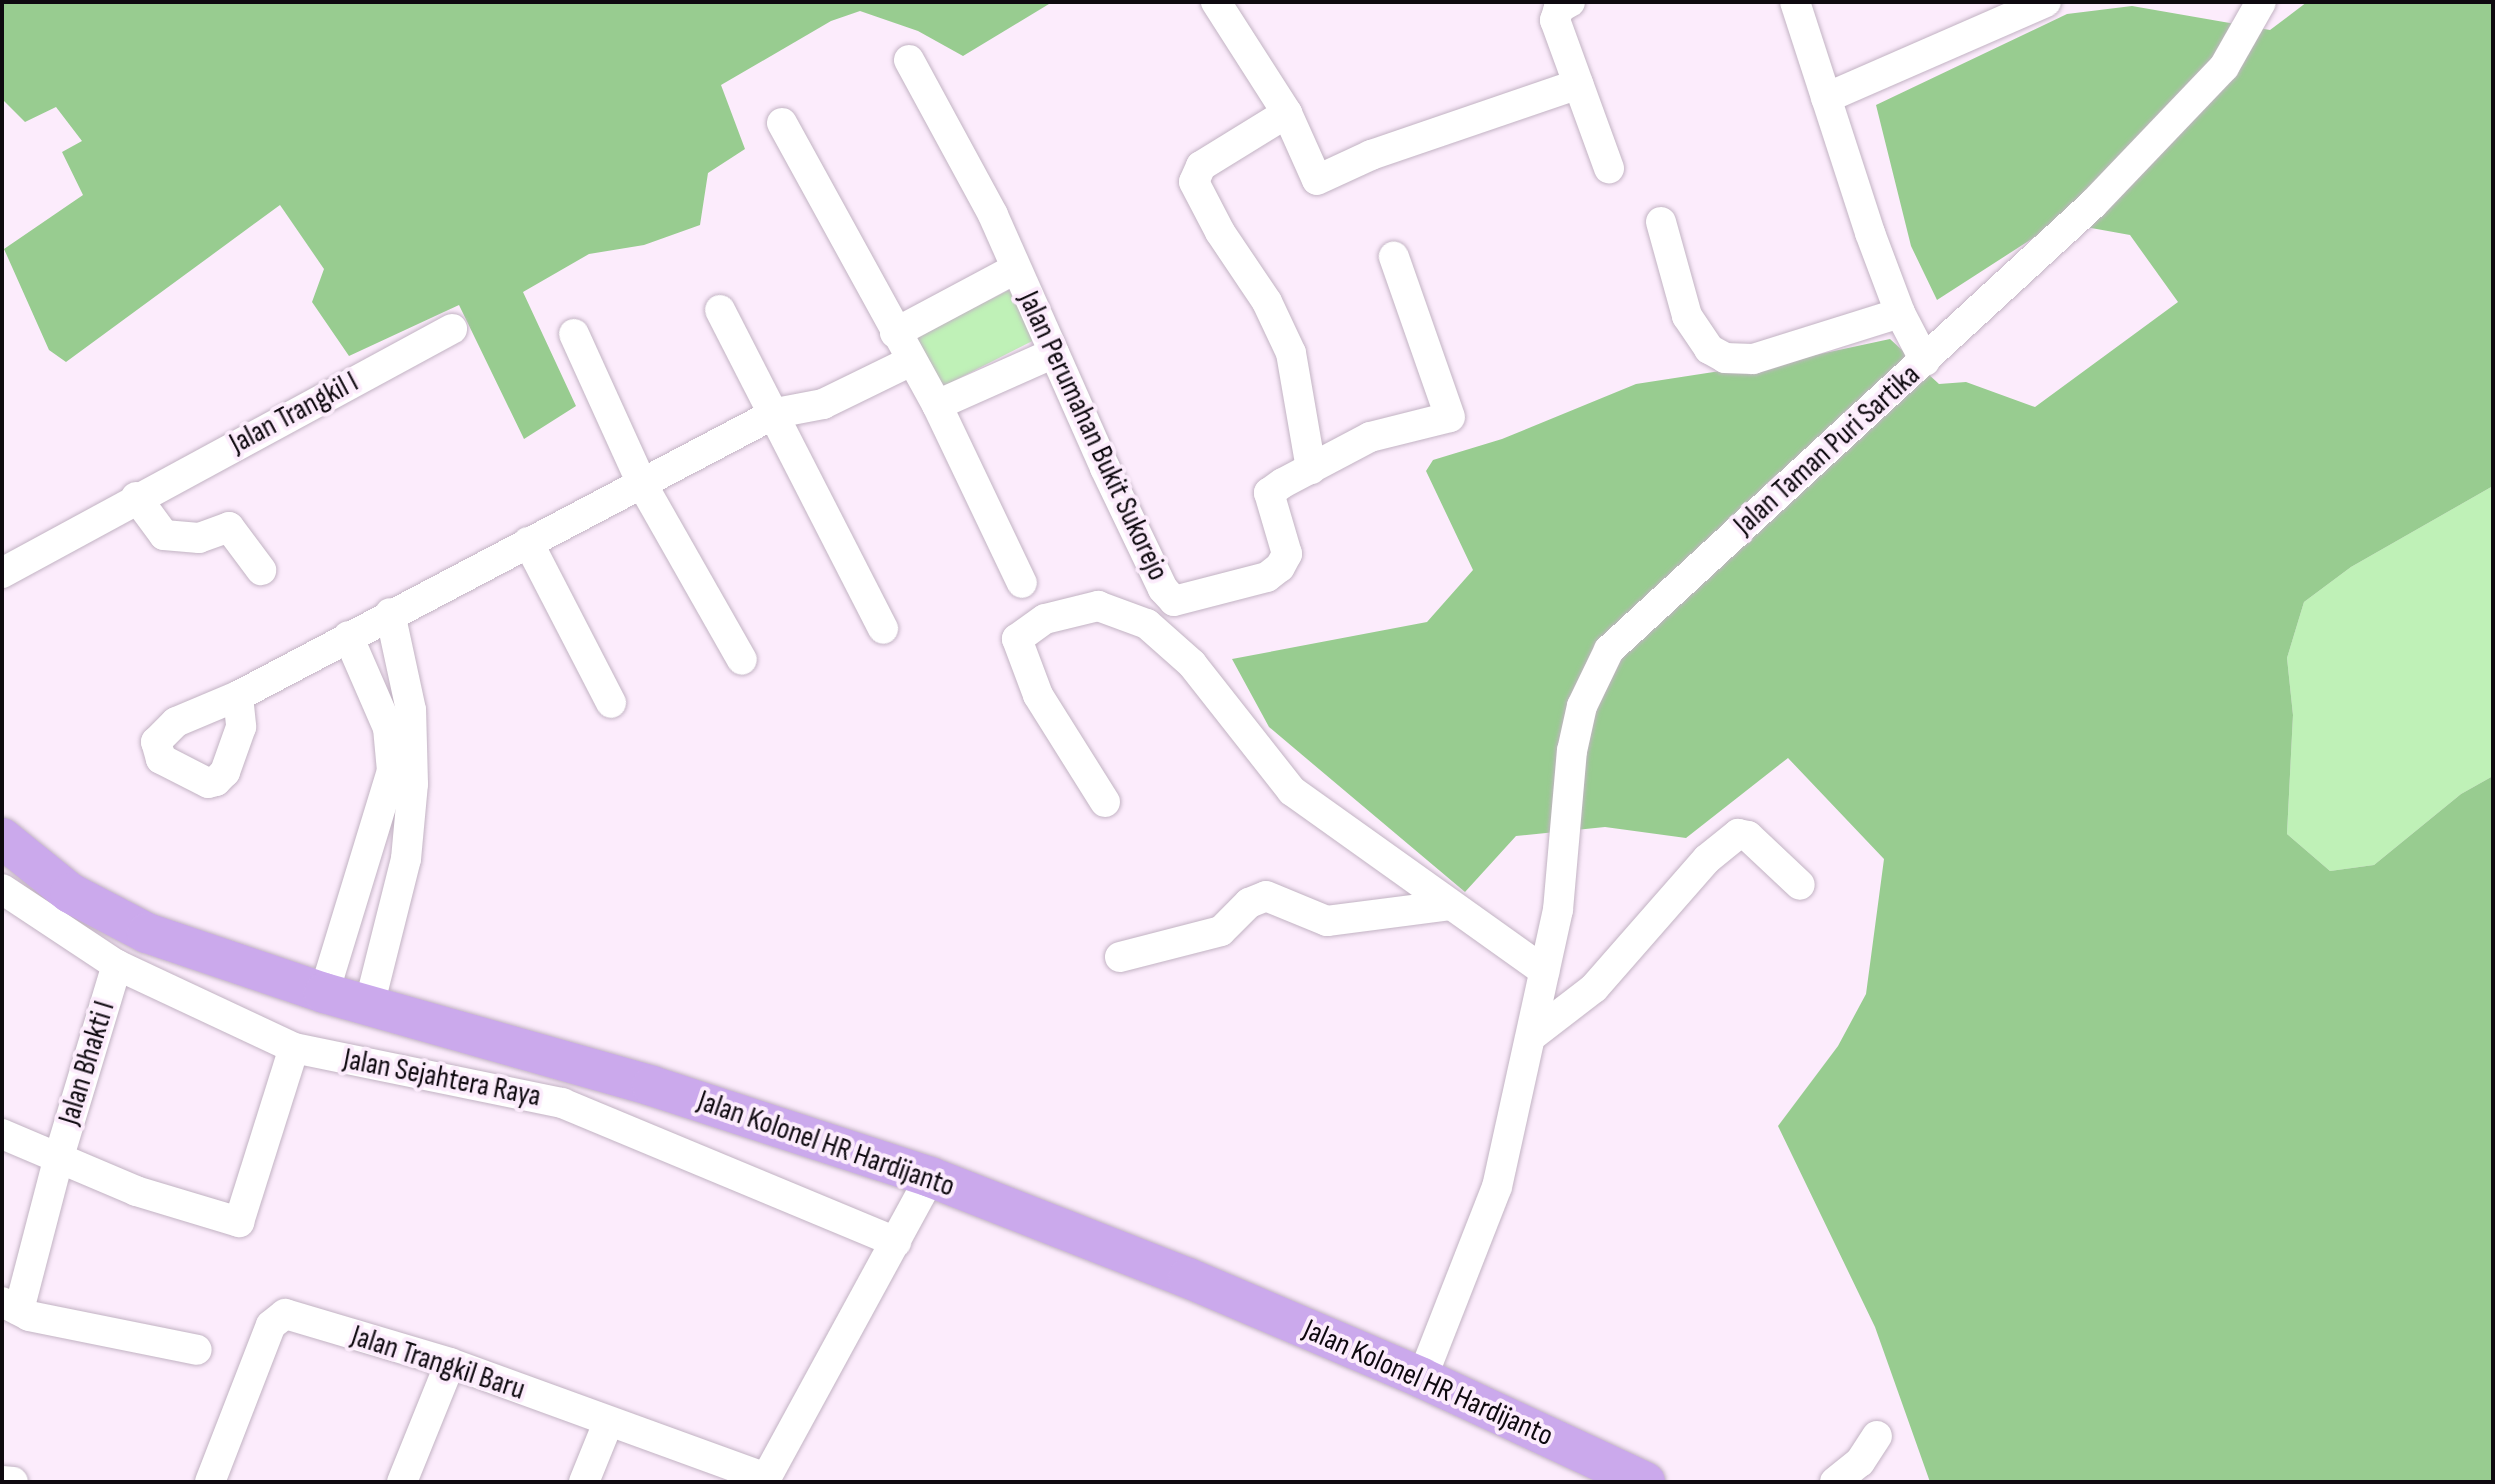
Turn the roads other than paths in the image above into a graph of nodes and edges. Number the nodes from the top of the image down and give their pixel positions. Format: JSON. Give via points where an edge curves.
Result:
{"nodes":[{"id":1,"x":1216,"y":2,"type":"edge"},
{"id":2,"x":1570,"y":2,"type":"edge"},
{"id":3,"x":1795,"y":2,"type":"edge"},
{"id":4,"x":2046,"y":2,"type":"edge"},
{"id":5,"x":2261,"y":2,"type":"edge"},
{"id":6,"x":1981,"y":14,"type":"edge"},
{"id":7,"x":909,"y":60,"type":"dead end"},
{"id":8,"x":1578,"y":84,"type":"junction"},
{"id":9,"x":1826,"y":98,"type":"junction"},
{"id":10,"x":1287,"y":113,"type":"junction"},
{"id":11,"x":782,"y":123,"type":"dead end"},
{"id":12,"x":1609,"y":168,"type":"dead end"},
{"id":13,"x":1661,"y":222,"type":"dead end"},
{"id":14,"x":1394,"y":257,"type":"dead end"},
{"id":15,"x":1015,"y":269,"type":"junction"},
{"id":16,"x":720,"y":310,"type":"dead end"},
{"id":17,"x":1900,"y":313,"type":"junction"},
{"id":18,"x":452,"y":329,"type":"dead end"},
{"id":19,"x":895,"y":333,"type":"junction"},
{"id":20,"x":574,"y":334,"type":"dead end"},
{"id":21,"x":1054,"y":353,"type":"junction"},
{"id":22,"x":911,"y":361,"type":"junction"},
{"id":23,"x":1925,"y":361,"type":"junction"},
{"id":24,"x":937,"y":405,"type":"junction"},
{"id":25,"x":776,"y":413,"type":"junction"},
{"id":26,"x":1311,"y":469,"type":"junction"},
{"id":27,"x":642,"y":484,"type":"junction"},
{"id":28,"x":136,"y":497,"type":"junction"},
{"id":29,"x":528,"y":542,"type":"junction"},
{"id":30,"x":261,"y":570,"type":"dead end"},
{"id":31,"x":2,"y":573,"type":"edge"},
{"id":32,"x":1022,"y":583,"type":"dead end"},
{"id":33,"x":390,"y":613,"type":"junction"},
{"id":34,"x":883,"y":629,"type":"dead end"},
{"id":35,"x":348,"y":636,"type":"junction"},
{"id":36,"x":742,"y":660,"type":"dead end"},
{"id":37,"x":238,"y":696,"type":"dead end"},
{"id":38,"x":611,"y":703,"type":"dead end"},
{"id":39,"x":398,"y":716,"type":"junction"},
{"id":40,"x":1105,"y":802,"type":"dead end"},
{"id":41,"x":2,"y":838,"type":"edge"},
{"id":42,"x":1800,"y":885,"type":"dead end"},
{"id":43,"x":2,"y":889,"type":"edge"},
{"id":44,"x":1450,"y":905,"type":"junction"},
{"id":45,"x":60,"y":909,"type":"junction"},
{"id":46,"x":1120,"y":957,"type":"dead end"},
{"id":47,"x":117,"y":965,"type":"junction"},
{"id":48,"x":1544,"y":971,"type":"junction"},
{"id":49,"x":324,"y":993,"type":"junction"},
{"id":50,"x":369,"y":1006,"type":"junction"},
{"id":51,"x":1533,"y":1035,"type":"junction"},
{"id":52,"x":294,"y":1048,"type":"junction"},
{"id":53,"x":2,"y":1134,"type":"edge"},
{"id":54,"x":58,"y":1160,"type":"junction"},
{"id":55,"x":930,"y":1177,"type":"junction"},
{"id":56,"x":896,"y":1242,"type":"junction"},
{"id":57,"x":10,"y":1306,"type":"edge"},
{"id":58,"x":197,"y":1350,"type":"dead end"},
{"id":59,"x":450,"y":1363,"type":"junction"},
{"id":60,"x":1422,"y":1378,"type":"junction"},
{"id":61,"x":608,"y":1423,"type":"junction"},
{"id":62,"x":1877,"y":1436,"type":"dead end"},
{"id":63,"x":765,"y":1480,"type":"edge"},
{"id":64,"x":2,"y":1481,"type":"edge"},
{"id":65,"x":13,"y":1482,"type":"edge"},
{"id":66,"x":210,"y":1482,"type":"edge"},
{"id":67,"x":402,"y":1482,"type":"edge"},
{"id":68,"x":584,"y":1482,"type":"edge"},
{"id":69,"x":1645,"y":1482,"type":"edge"},
{"id":70,"x":1835,"y":1482,"type":"edge"}],
"edges":[{"from":1,"to":10,"type":"street"},
{"from":2,"to":8,"type":"street","via":[[1559,8],[1555,20]]},
{"from":3,"to":9,"type":"street"},
{"from":4,"to":6,"type":"street"},
{"from":5,"to":23,"type":"street","name":"Jalan Taman Puri Sartika","via":[[2224,67],[2093,204]]},
{"from":6,"to":9,"type":"street"},
{"from":7,"to":15,"type":"street","name":"Jalan Perumahan Bukit Sukorejo","via":[[993,215]]},
{"from":8,"to":10,"type":"street","via":[[1371,155],[1317,180]]},
{"from":8,"to":12,"type":"street"},
{"from":9,"to":17,"type":"street"},
{"from":10,"to":26,"type":"street","via":[[1201,166],[1194,182],[1267,302],[1291,353]]},
{"from":11,"to":19,"type":"street"},
{"from":13,"to":17,"type":"street","via":[[1687,316],[1709,349],[1725,358],[1753,359]]},
{"from":14,"to":26,"type":"street","name":"Jalan Perumahan Bukit Sukorejo","via":[[1450,417],[1370,437]]},
{"from":15,"to":19,"type":"street","name":"Jalan Perumahan Bukit Sukorejo"},
{"from":15,"to":21,"type":"street","name":"Jalan Perumahan Bukit Sukorejo"},
{"from":16,"to":25,"type":"street"},
{"from":17,"to":23,"type":"street"},
{"from":18,"to":28,"type":"street","name":"Jalan Trangkil I"},
{"from":19,"to":22,"type":"street"},
{"from":20,"to":27,"type":"street"},
{"from":21,"to":24,"type":"street"},
{"from":21,"to":26,"type":"street","name":"Jalan Perumahan Bukit Sukorejo","via":[[1150,563],[1174,601],[1267,577],[1280,567],[1287,554],[1269,493]]},
{"from":22,"to":24,"type":"street"},
{"from":22,"to":25,"type":"street","via":[[823,404]]},
{"from":23,"to":48,"type":"street","name":"Jalan Taman Puri Sartika","via":[[1609,650],[1582,706],[1572,751],[1558,910]]},
{"from":24,"to":32,"type":"street"},
{"from":25,"to":27,"type":"street"},
{"from":25,"to":34,"type":"street"},
{"from":27,"to":29,"type":"street"},
{"from":27,"to":36,"type":"street"},
{"from":28,"to":30,"type":"street","via":[[164,535],[199,538],[229,527]]},
{"from":28,"to":31,"type":"street","name":"Jalan Trangkil I"},
{"from":29,"to":33,"type":"street"},
{"from":29,"to":38,"type":"street"},
{"from":33,"to":35,"type":"street"},
{"from":33,"to":39,"type":"street"},
{"from":35,"to":37,"type":"street"},
{"from":35,"to":39,"type":"street"},
{"from":39,"to":49,"type":"street","via":[[392,771]]},
{"from":39,"to":50,"type":"street","via":[[413,784],[406,859]]},
{"from":40,"to":44,"type":"street","via":[[1038,695],[1017,639],[1045,619],[1098,606],[1147,624],[1192,664],[1292,791]]},
{"from":41,"to":45,"type":"main road","name":"Jalan Kolonel HR Hardijanto"},
{"from":42,"to":51,"type":"street","via":[[1748,836],[1738,834],[1707,859],[1594,988]]},
{"from":43,"to":45,"type":"street","name":"Jalan Sejahtera Raya"},
{"from":44,"to":46,"type":"street","via":[[1327,921],[1266,896],[1249,903],[1221,931]]},
{"from":44,"to":48,"type":"street"},
{"from":45,"to":47,"type":"street","name":"Jalan Sejahtera Raya"},
{"from":45,"to":49,"type":"main road","name":"Jalan Kolonel HR Hardijanto"},
{"from":47,"to":52,"type":"street","name":"Jalan Sejahtera Raya"},
{"from":47,"to":54,"type":"street","name":"Jalan Bhakti I"},
{"from":48,"to":51,"type":"street","name":"Jalan Taman Puri Sartika"},
{"from":49,"to":50,"type":"main road","name":"Jalan Kolonel HR Hardijanto"},
{"from":50,"to":55,"type":"main road","name":"Jalan Kolonel HR Hardijanto","via":[[652,1086]]},
{"from":51,"to":60,"type":"street","name":"Jalan Taman Puri Sartika","via":[[1497,1187]]},
{"from":52,"to":54,"type":"street","name":"Jalan Bhakti I","via":[[239,1222],[136,1191]]},
{"from":52,"to":56,"type":"street","name":"Jalan Sejahtera Raya","via":[[562,1103]]},
{"from":53,"to":54,"type":"street","name":"Jalan Bhakti I"},
{"from":54,"to":57,"type":"street","name":"Jalan Bhakti I"},
{"from":55,"to":56,"type":"street","name":"Jalan Trangkil Baru"},
{"from":55,"to":60,"type":"main road","name":"Jalan Kolonel HR Hardijanto","via":[[1188,1278]]},
{"from":56,"to":63,"type":"street","name":"Jalan Trangkil Baru"},
{"from":57,"to":58,"type":"street"},
{"from":59,"to":61,"type":"street","name":"Jalan Trangkil Baru"},
{"from":59,"to":66,"type":"street","name":"Jalan Trangkil Baru","via":[[279,1315]]},
{"from":59,"to":67,"type":"street"},
{"from":60,"to":69,"type":"main road","name":"Jalan Kolonel HR Hardijanto"},
{"from":61,"to":63,"type":"street","name":"Jalan Trangkil Baru"},
{"from":61,"to":68,"type":"street"},
{"from":62,"to":70,"type":"street","via":[[1860,1462]]},
{"from":64,"to":65,"type":"street"}]}
